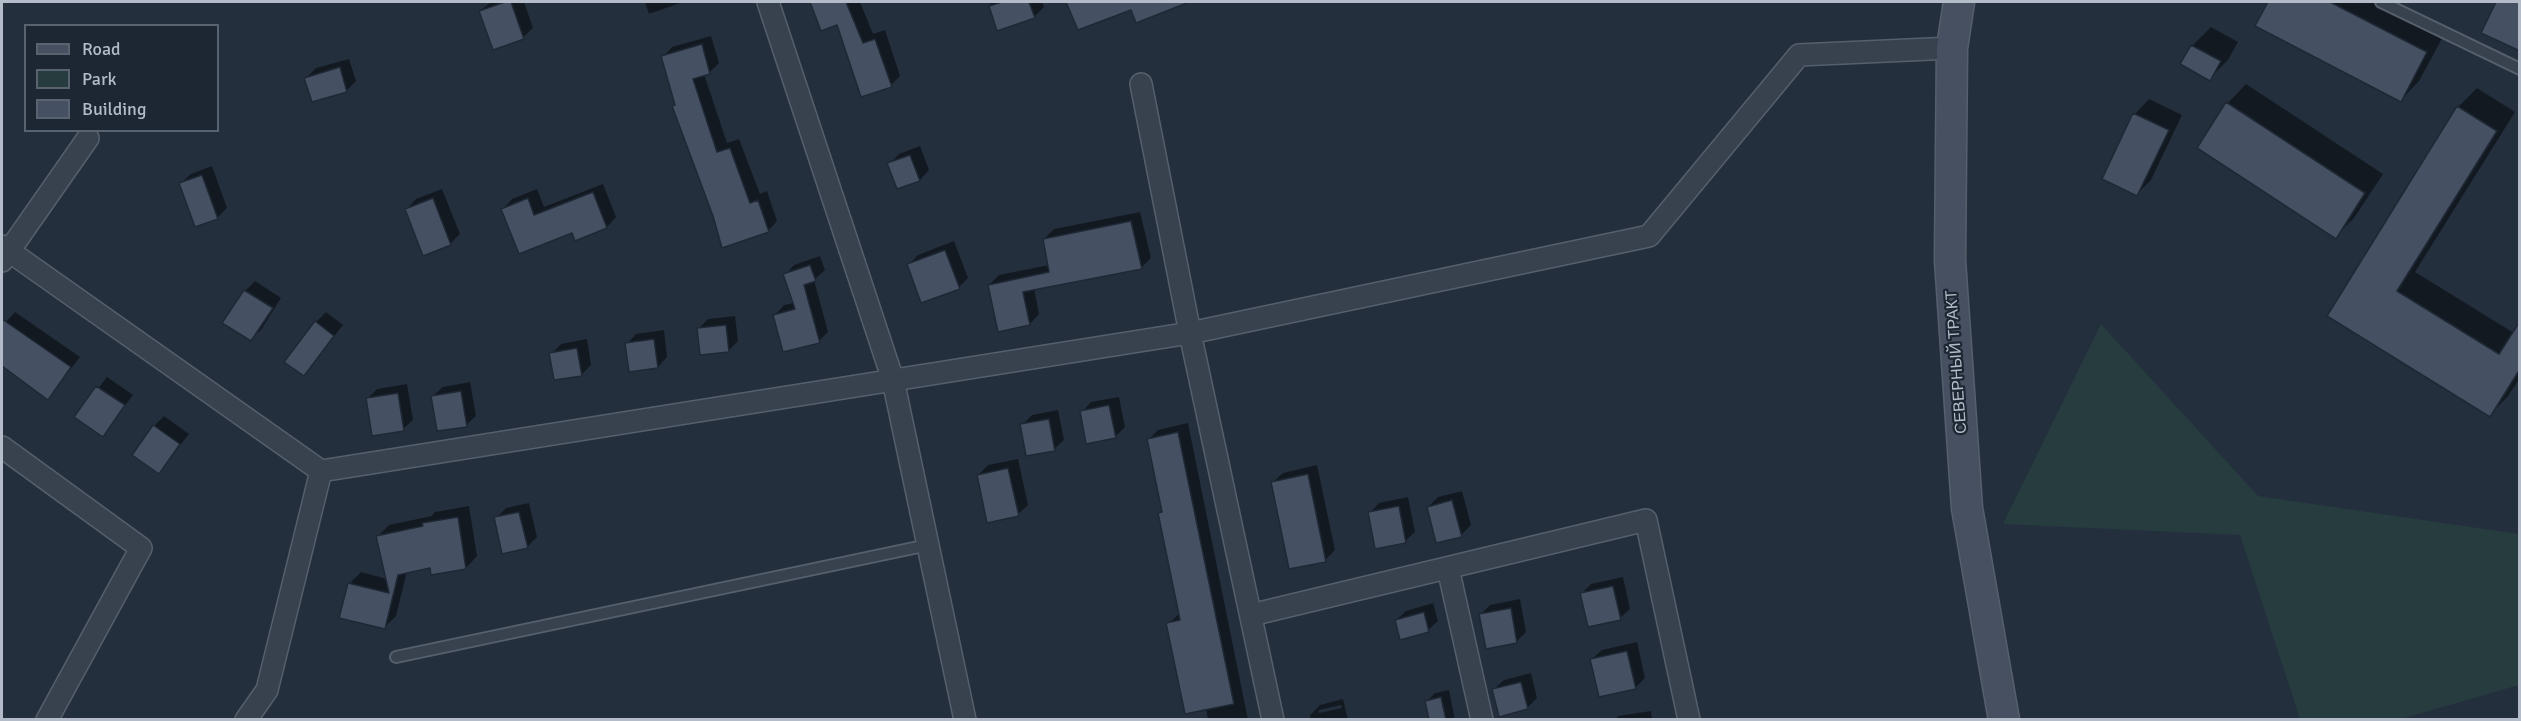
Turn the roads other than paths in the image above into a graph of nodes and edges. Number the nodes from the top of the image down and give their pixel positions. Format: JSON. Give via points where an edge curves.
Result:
{"nodes":[{"id":1,"x":768,"y":2,"type":"edge"},
{"id":2,"x":1959,"y":2,"type":"edge"},
{"id":3,"x":2381,"y":2,"type":"edge"},
{"id":4,"x":1952,"y":48,"type":"junction"},
{"id":5,"x":2520,"y":69,"type":"edge"},
{"id":6,"x":1141,"y":84,"type":"dead end"},
{"id":7,"x":88,"y":138,"type":"dead end"},
{"id":8,"x":4,"y":253,"type":"edge"},
{"id":9,"x":1190,"y":333,"type":"junction"},
{"id":10,"x":893,"y":380,"type":"junction"},
{"id":11,"x":2,"y":447,"type":"edge"},
{"id":12,"x":321,"y":471,"type":"junction"},
{"id":13,"x":928,"y":544,"type":"junction"},
{"id":14,"x":1448,"y":568,"type":"junction"},
{"id":15,"x":1251,"y":615,"type":"junction"},
{"id":16,"x":396,"y":657,"type":"dead end"},
{"id":17,"x":47,"y":720,"type":"edge"},
{"id":18,"x":246,"y":720,"type":"edge"},
{"id":19,"x":965,"y":720,"type":"edge"},
{"id":20,"x":1273,"y":720,"type":"edge"},
{"id":21,"x":1482,"y":720,"type":"edge"},
{"id":22,"x":1689,"y":720,"type":"edge"},
{"id":23,"x":2004,"y":720,"type":"edge"}],
"edges":[{"from":1,"to":10,"type":"street"},
{"from":2,"to":4,"type":"main road","name":"СЕВЕРНЫЙ ТРАКТ"},
{"from":3,"to":5,"type":"lane"},
{"from":4,"to":9,"type":"street","via":[[1799,55],[1650,236]]},
{"from":4,"to":23,"type":"main road","name":"СЕВЕРНЫЙ ТРАКТ","via":[[1950,260],[1967,508]]},
{"from":6,"to":9,"type":"street"},
{"from":7,"to":8,"type":"street"},
{"from":8,"to":12,"type":"street"},
{"from":9,"to":10,"type":"street"},
{"from":9,"to":15,"type":"street"},
{"from":10,"to":12,"type":"street"},
{"from":10,"to":13,"type":"street"},
{"from":11,"to":17,"type":"street","via":[[141,548]]},
{"from":12,"to":18,"type":"street","via":[[267,690]]},
{"from":13,"to":16,"type":"lane"},
{"from":13,"to":19,"type":"street"},
{"from":14,"to":15,"type":"street"},
{"from":14,"to":21,"type":"street"},
{"from":14,"to":22,"type":"street","via":[[1646,520]]},
{"from":15,"to":20,"type":"street"}]}
